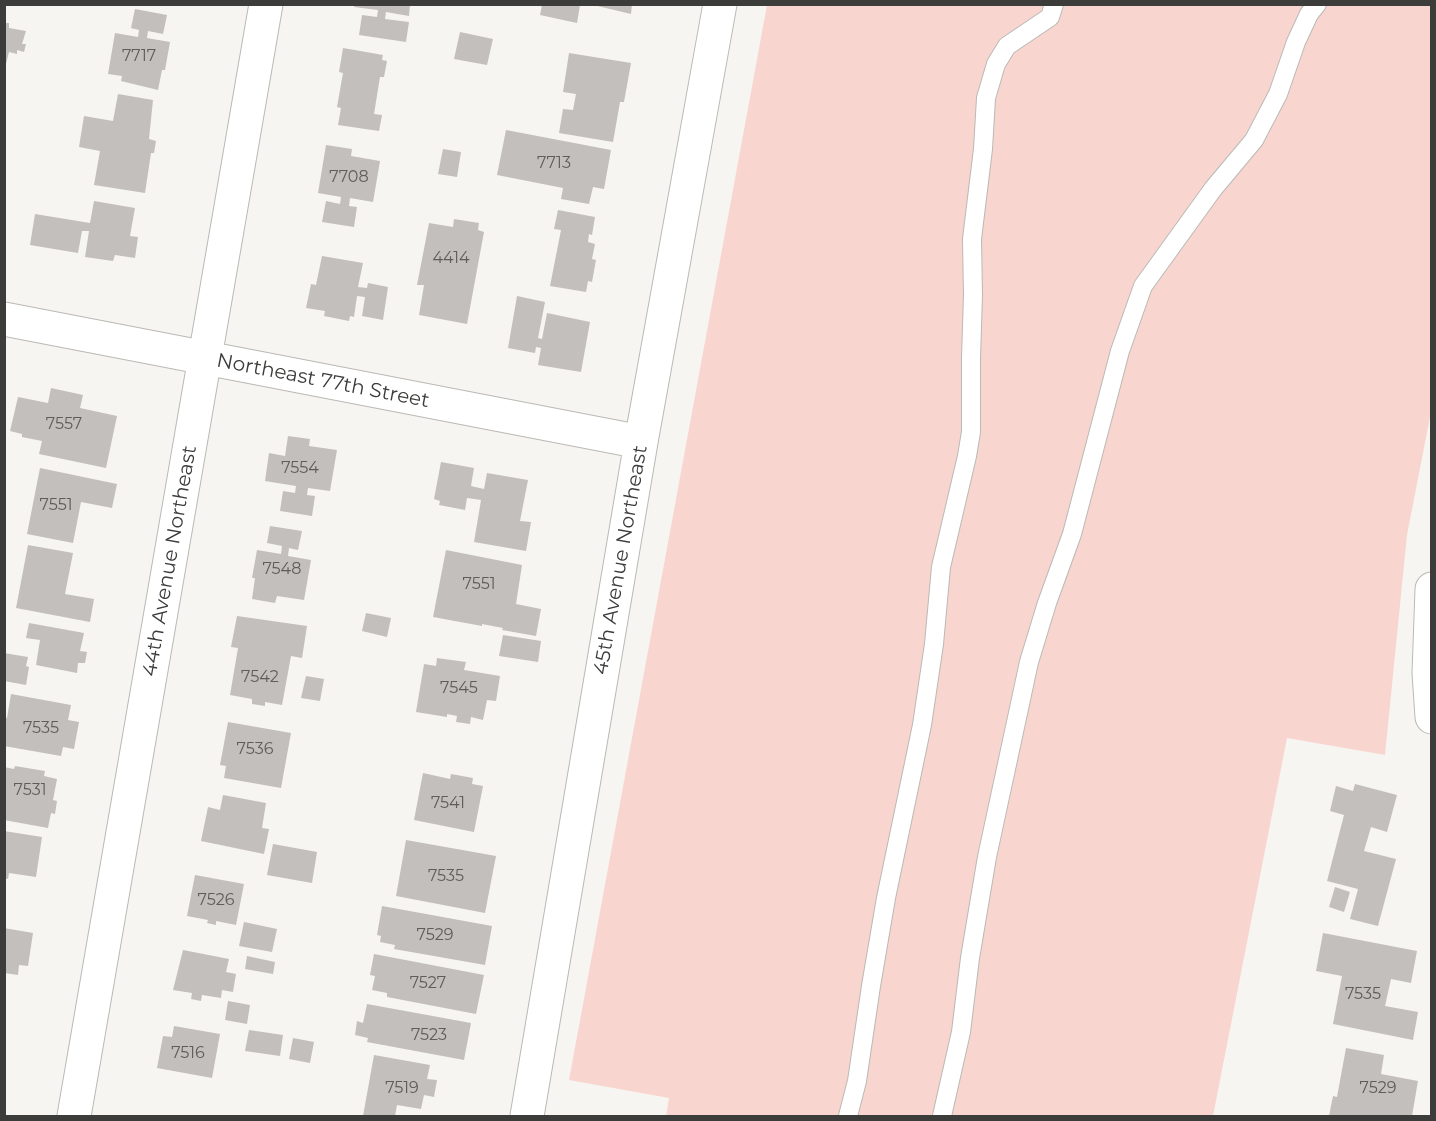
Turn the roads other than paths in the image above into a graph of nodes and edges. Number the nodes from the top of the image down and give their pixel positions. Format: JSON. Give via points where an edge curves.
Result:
{"nodes":[{"id":1,"x":266,"y":4,"type":"edge"},
{"id":2,"x":720,"y":4,"type":"edge"},
{"id":3,"x":1054,"y":4,"type":"edge"},
{"id":4,"x":1317,"y":4,"type":"edge"},
{"id":5,"x":4,"y":319,"type":"edge"},
{"id":6,"x":205,"y":358,"type":"junction"},
{"id":7,"x":641,"y":442,"type":"junction"},
{"id":8,"x":1431,"y":589,"type":"edge"},
{"id":9,"x":1431,"y":717,"type":"edge"},
{"id":10,"x":74,"y":1116,"type":"edge"},
{"id":11,"x":527,"y":1116,"type":"edge"},
{"id":12,"x":848,"y":1116,"type":"edge"},
{"id":13,"x":942,"y":1116,"type":"edge"}],
"edges":[{"from":1,"to":6,"type":"street","name":"44th Avenue Northeast"},
{"from":2,"to":7,"type":"street","name":"45th Avenue Northeast"},
{"from":3,"to":12,"type":"lane","via":[[1050,16],[1007,46],[996,64],[986,98],[972,239],[971,432],[941,567],[922,724],[886,898]]},
{"from":4,"to":13,"type":"lane","via":[[1296,42],[1278,94],[1254,140],[1143,286],[1120,351],[1072,534],[1029,662],[987,857],[961,1032]]},
{"from":5,"to":6,"type":"street","name":"Northeast 77th Street"},
{"from":6,"to":7,"type":"street","name":"Northeast 77th Street"},
{"from":6,"to":10,"type":"street","name":"44th Avenue Northeast"},
{"from":7,"to":11,"type":"street","name":"45th Avenue Northeast"},
{"from":8,"to":9,"type":"street"}]}
